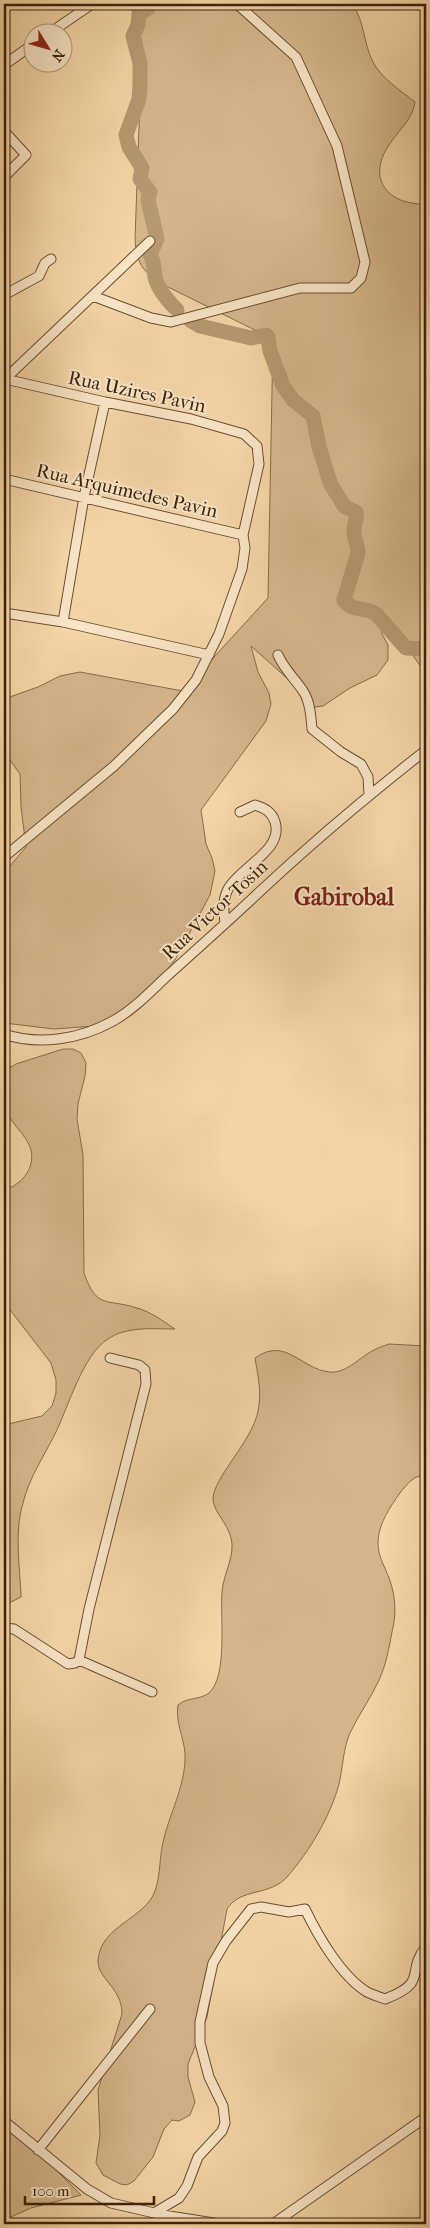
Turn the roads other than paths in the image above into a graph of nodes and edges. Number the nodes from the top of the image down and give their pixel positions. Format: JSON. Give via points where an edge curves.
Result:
{"nodes":[{"id":1,"x":92,"y":4,"type":"edge"},
{"id":2,"x":237,"y":4,"type":"edge"},
{"id":3,"x":66,"y":22,"type":"edge"},
{"id":4,"x":22,"y":52,"type":"edge"},
{"id":5,"x":4,"y":65,"type":"edge"},
{"id":6,"x":4,"y":131,"type":"edge"},
{"id":7,"x":4,"y":177,"type":"edge"},
{"id":8,"x":150,"y":241,"type":"dead end"},
{"id":9,"x":50,"y":259,"type":"dead end"},
{"id":10,"x":4,"y":295,"type":"edge"},
{"id":11,"x":93,"y":296,"type":"junction"},
{"id":12,"x":4,"y":377,"type":"edge"},
{"id":13,"x":105,"y":402,"type":"junction"},
{"id":14,"x":4,"y":480,"type":"edge"},
{"id":15,"x":84,"y":497,"type":"junction"},
{"id":16,"x":243,"y":534,"type":"junction"},
{"id":17,"x":4,"y":613,"type":"edge"},
{"id":18,"x":62,"y":622,"type":"junction"},
{"id":19,"x":209,"y":655,"type":"junction"},
{"id":20,"x":278,"y":656,"type":"dead end"},
{"id":21,"x":426,"y":750,"type":"edge"},
{"id":22,"x":369,"y":795,"type":"junction"},
{"id":23,"x":240,"y":812,"type":"dead end"},
{"id":24,"x":4,"y":857,"type":"edge"},
{"id":25,"x":225,"y":924,"type":"junction"},
{"id":26,"x":4,"y":1034,"type":"edge"},
{"id":27,"x":110,"y":1358,"type":"dead end"},
{"id":28,"x":4,"y":1628,"type":"edge"},
{"id":29,"x":79,"y":1660,"type":"junction"},
{"id":30,"x":152,"y":1692,"type":"dead end"},
{"id":31,"x":426,"y":1947,"type":"edge"},
{"id":32,"x":150,"y":2009,"type":"dead end"},
{"id":33,"x":426,"y":2117,"type":"edge"},
{"id":34,"x":4,"y":2120,"type":"edge"},
{"id":35,"x":38,"y":2150,"type":"junction"},
{"id":36,"x":154,"y":2213,"type":"junction"},
{"id":37,"x":220,"y":2224,"type":"edge"},
{"id":38,"x":273,"y":2224,"type":"edge"}],
"edges":[{"from":1,"to":3,"type":"street"},
{"from":2,"to":11,"type":"street","via":[[296,57],[337,146],[365,262],[361,278],[351,288],[300,288],[171,322],[150,318]]},
{"from":4,"to":5,"type":"street"},
{"from":6,"to":7,"type":"street","via":[[26,155]]},
{"from":8,"to":11,"type":"street"},
{"from":9,"to":10,"type":"street","via":[[39,276]]},
{"from":11,"to":12,"type":"street"},
{"from":12,"to":13,"type":"street","name":"Rua Uzires Pavin"},
{"from":13,"to":15,"type":"street"},
{"from":13,"to":16,"type":"street","name":"Rua Uzires Pavin","via":[[191,418],[244,434],[257,446],[259,464]]},
{"from":14,"to":15,"type":"street","name":"Rua Arquimedes Pavin"},
{"from":15,"to":16,"type":"street","name":"Rua Arquimedes Pavin"},
{"from":15,"to":18,"type":"street"},
{"from":16,"to":19,"type":"street","via":[[242,568]]},
{"from":17,"to":18,"type":"street"},
{"from":18,"to":19,"type":"street"},
{"from":19,"to":24,"type":"street","via":[[196,680],[173,709],[114,766]]},
{"from":20,"to":22,"type":"street","via":[[305,693],[312,730],[361,764],[368,777]]},
{"from":21,"to":22,"type":"street","name":"Rua Victor Tosin"},
{"from":22,"to":25,"type":"street","name":"Rua Victor Tosin"},
{"from":23,"to":25,"type":"street","via":[[255,804],[266,808],[277,831],[274,841],[229,888],[223,904]]},
{"from":25,"to":26,"type":"street","name":"Rua Victor Tosin","via":[[139,1002],[88,1033],[43,1041],[19,1040]]},
{"from":27,"to":29,"type":"street","via":[[139,1365],[145,1370],[146,1384]]},
{"from":28,"to":29,"type":"street","via":[[14,1629],[68,1664]]},
{"from":29,"to":30,"type":"street"},
{"from":31,"to":36,"type":"street","via":[[410,1987],[385,1999],[367,1992],[350,1977],[316,1932],[305,1909],[289,1912],[261,1906],[251,1909],[213,1962],[200,2022],[204,2063],[223,2106],[225,2123],[222,2131],[198,2157],[179,2198]]},
{"from":32,"to":35,"type":"street"},
{"from":33,"to":38,"type":"street"},
{"from":34,"to":35,"type":"street"},
{"from":35,"to":36,"type":"street","via":[[87,2189],[111,2203]]},
{"from":36,"to":37,"type":"street"}]}
